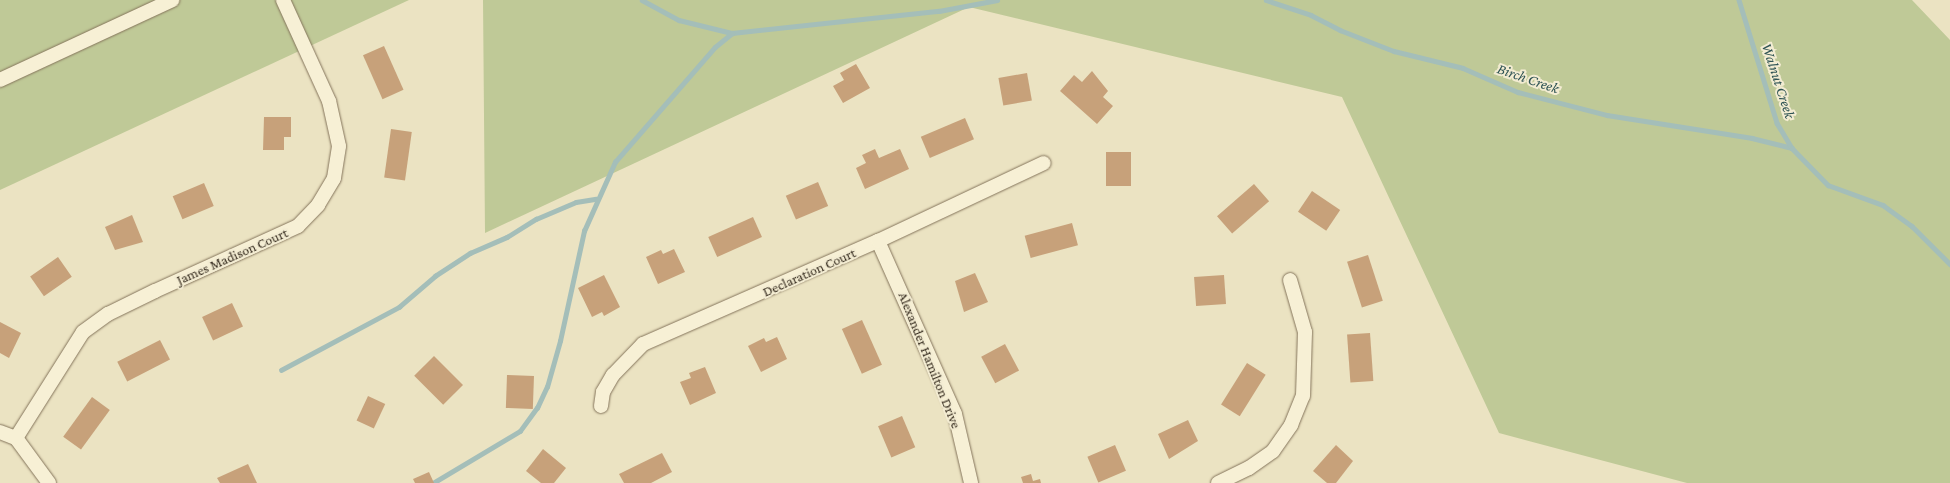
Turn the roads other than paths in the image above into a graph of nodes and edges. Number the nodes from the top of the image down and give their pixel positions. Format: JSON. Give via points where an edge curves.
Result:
{"nodes":[{"id":1,"x":172,"y":0,"type":"edge"},
{"id":2,"x":283,"y":0,"type":"edge"},
{"id":3,"x":0,"y":80,"type":"edge"},
{"id":4,"x":1044,"y":163,"type":"dead end"},
{"id":5,"x":878,"y":241,"type":"junction"},
{"id":6,"x":1290,"y":280,"type":"dead end"},
{"id":7,"x":601,"y":406,"type":"dead end"},
{"id":8,"x":0,"y":432,"type":"edge"},
{"id":9,"x":16,"y":438,"type":"junction"},
{"id":10,"x":49,"y":483,"type":"edge"},
{"id":11,"x":971,"y":483,"type":"edge"},
{"id":12,"x":1218,"y":483,"type":"edge"}],
"edges":[{"from":1,"to":3,"type":"street"},
{"from":2,"to":9,"type":"street","name":"James Madison Court","via":[[329,101],[339,146],[334,178],[318,205],[298,226],[108,314],[83,332]]},
{"from":4,"to":5,"type":"street","name":"Declaration Court"},
{"from":5,"to":7,"type":"street","name":"Declaration Court","via":[[643,344],[614,375],[603,392]]},
{"from":5,"to":11,"type":"street","name":"Alexander Hamilton Drive","via":[[955,414]]},
{"from":6,"to":12,"type":"street","via":[[1305,332],[1303,396],[1292,425],[1273,451],[1249,468]]},
{"from":8,"to":9,"type":"street"},
{"from":9,"to":10,"type":"street"}]}
